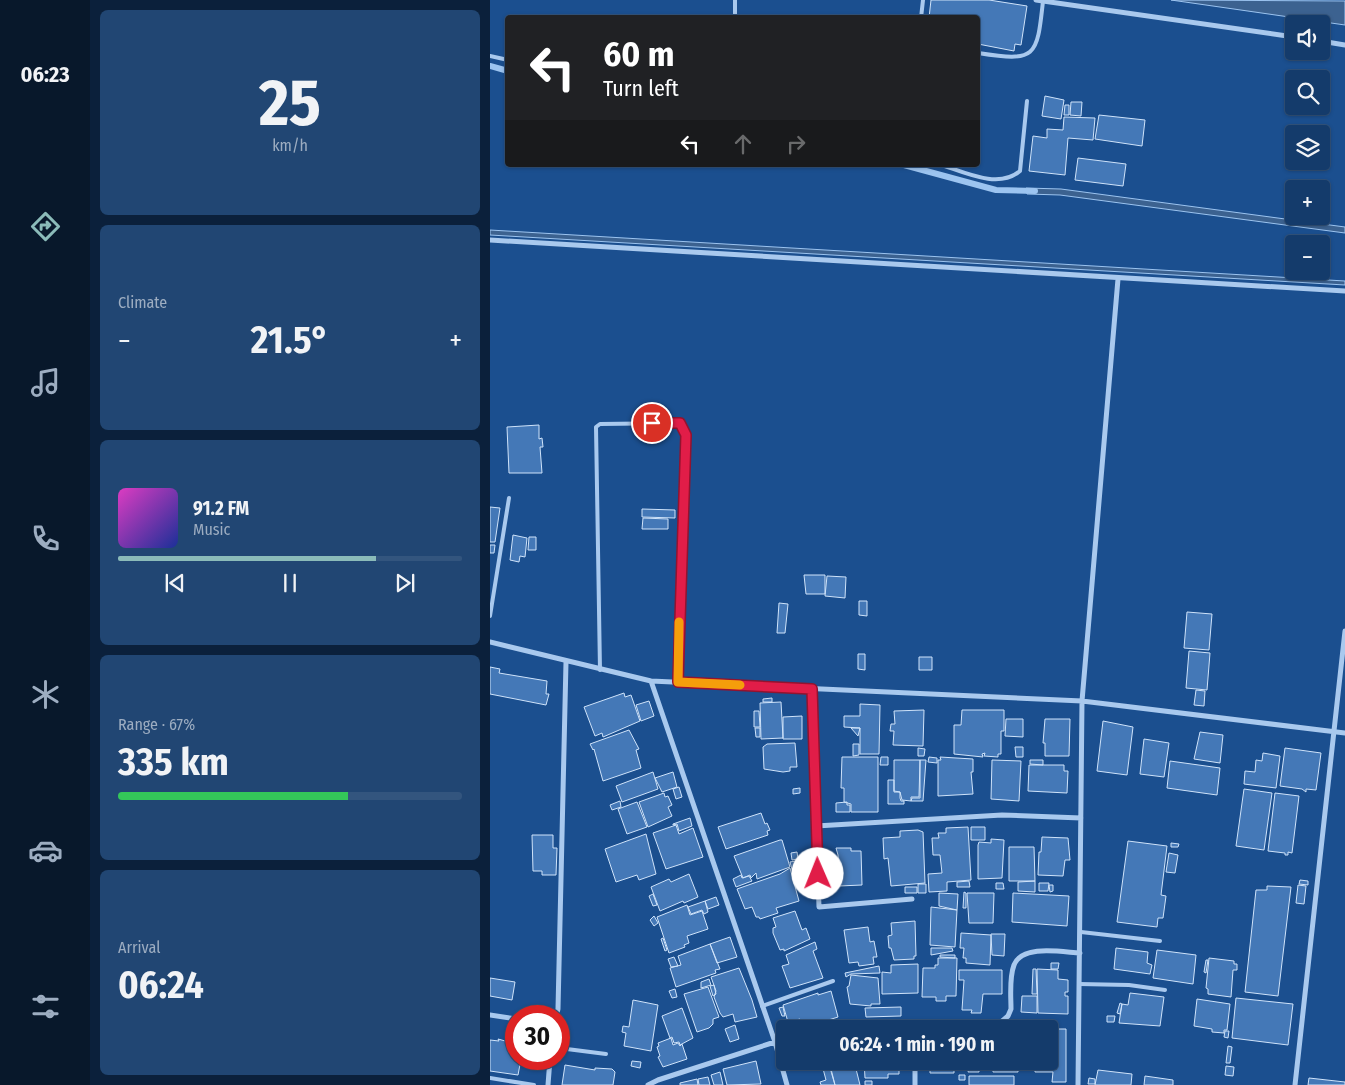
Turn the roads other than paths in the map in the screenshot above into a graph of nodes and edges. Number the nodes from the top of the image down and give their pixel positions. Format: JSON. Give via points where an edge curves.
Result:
{"nodes":[{"id":1,"x":735,"y":0,"type":"edge"},
{"id":2,"x":923,"y":0,"type":"edge"},
{"id":3,"x":1036,"y":0,"type":"edge"},
{"id":4,"x":1043,"y":1,"type":"edge"},
{"id":5,"x":735,"y":15,"type":"edge"},
{"id":6,"x":921,"y":15,"type":"edge"},
{"id":7,"x":1285,"y":36,"type":"edge"},
{"id":8,"x":1330,"y":42,"type":"edge"},
{"id":9,"x":1345,"y":45,"type":"edge"},
{"id":10,"x":980,"y":53,"type":"edge"},
{"id":11,"x":490,"y":56,"type":"edge"},
{"id":12,"x":505,"y":59,"type":"edge"},
{"id":13,"x":1027,"y":100,"type":"dead end"},
{"id":14,"x":949,"y":167,"type":"edge"},
{"id":15,"x":490,"y":240,"type":"edge"},
{"id":16,"x":1118,"y":279,"type":"junction"},
{"id":17,"x":1345,"y":291,"type":"edge"},
{"id":18,"x":509,"y":498,"type":"dead end"},
{"id":19,"x":490,"y":616,"type":"edge"},
{"id":20,"x":1345,"y":631,"type":"edge"},
{"id":21,"x":490,"y":642,"type":"edge"},
{"id":22,"x":566,"y":662,"type":"junction"},
{"id":23,"x":600,"y":670,"type":"junction"},
{"id":24,"x":651,"y":681,"type":"junction"},
{"id":25,"x":678,"y":682,"type":"junction"},
{"id":26,"x":812,"y":689,"type":"junction"},
{"id":27,"x":1082,"y":701,"type":"junction"},
{"id":28,"x":1334,"y":732,"type":"junction"},
{"id":29,"x":1345,"y":733,"type":"edge"},
{"id":30,"x":1081,"y":818,"type":"junction"},
{"id":31,"x":816,"y":826,"type":"junction"},
{"id":32,"x":912,"y":899,"type":"dead end"},
{"id":33,"x":1081,"y":932,"type":"junction"},
{"id":34,"x":1160,"y":941,"type":"dead end"},
{"id":35,"x":1080,"y":952,"type":"junction"},
{"id":36,"x":833,"y":981,"type":"dead end"},
{"id":37,"x":1080,"y":984,"type":"junction"},
{"id":38,"x":1165,"y":990,"type":"dead end"},
{"id":39,"x":557,"y":1005,"type":"edge"},
{"id":40,"x":762,"y":1006,"type":"junction"},
{"id":41,"x":490,"y":1015,"type":"edge"},
{"id":42,"x":505,"y":1017,"type":"edge"},
{"id":43,"x":1003,"y":1020,"type":"edge"},
{"id":44,"x":775,"y":1042,"type":"junction"},
{"id":45,"x":570,"y":1049,"type":"edge"},
{"id":46,"x":606,"y":1054,"type":"dead end"},
{"id":47,"x":549,"y":1070,"type":"edge"},
{"id":48,"x":915,"y":1070,"type":"edge"},
{"id":49,"x":490,"y":1078,"type":"edge"},
{"id":50,"x":534,"y":1085,"type":"edge"},
{"id":51,"x":548,"y":1085,"type":"edge"},
{"id":52,"x":648,"y":1085,"type":"edge"},
{"id":53,"x":787,"y":1085,"type":"edge"},
{"id":54,"x":915,"y":1085,"type":"edge"},
{"id":55,"x":1078,"y":1085,"type":"edge"},
{"id":56,"x":1296,"y":1085,"type":"edge"}],
"edges":[{"from":1,"to":5,"type":"lane"},
{"from":2,"to":6,"type":"lane"},
{"from":3,"to":4,"type":"street"},
{"from":4,"to":7,"type":"street"},
{"from":4,"to":10,"type":"lane","via":[[1039,38],[1026,56],[1011,58]]},
{"from":8,"to":9,"type":"street"},
{"from":11,"to":12,"type":"lane"},
{"from":13,"to":14,"type":"lane","via":[[1020,171],[1012,178],[996,180]]},
{"from":15,"to":16,"type":"street"},
{"from":16,"to":17,"type":"street"},
{"from":16,"to":27,"type":"street"},
{"from":18,"to":19,"type":"lane"},
{"from":20,"to":28,"type":"street"},
{"from":21,"to":22,"type":"street"},
{"from":22,"to":23,"type":"street"},
{"from":22,"to":39,"type":"street"},
{"from":23,"to":24,"type":"street"},
{"from":23,"to":25,"type":"lane","via":[[596,427],[600,424],[680,423],[686,435]]},
{"from":24,"to":25,"type":"street"},
{"from":24,"to":40,"type":"street"},
{"from":25,"to":26,"type":"street"},
{"from":26,"to":27,"type":"street"},
{"from":26,"to":31,"type":"street"},
{"from":27,"to":28,"type":"street"},
{"from":27,"to":30,"type":"street"},
{"from":28,"to":29,"type":"street"},
{"from":28,"to":56,"type":"street"},
{"from":30,"to":31,"type":"street","via":[[1002,815]]},
{"from":30,"to":33,"type":"street"},
{"from":31,"to":32,"type":"street","via":[[818,907]]},
{"from":33,"to":34,"type":"lane"},
{"from":33,"to":35,"type":"street"},
{"from":35,"to":37,"type":"street"},
{"from":35,"to":43,"type":"street","via":[[1033,952],[1020,956],[1013,966],[1011,1009]]},
{"from":36,"to":40,"type":"lane"},
{"from":37,"to":38,"type":"lane"},
{"from":37,"to":55,"type":"street"},
{"from":40,"to":44,"type":"street"},
{"from":41,"to":42,"type":"street"},
{"from":44,"to":52,"type":"street"},
{"from":44,"to":53,"type":"street"},
{"from":45,"to":46,"type":"lane"},
{"from":47,"to":51,"type":"street"},
{"from":48,"to":54,"type":"street"},
{"from":49,"to":50,"type":"lane"}]}
